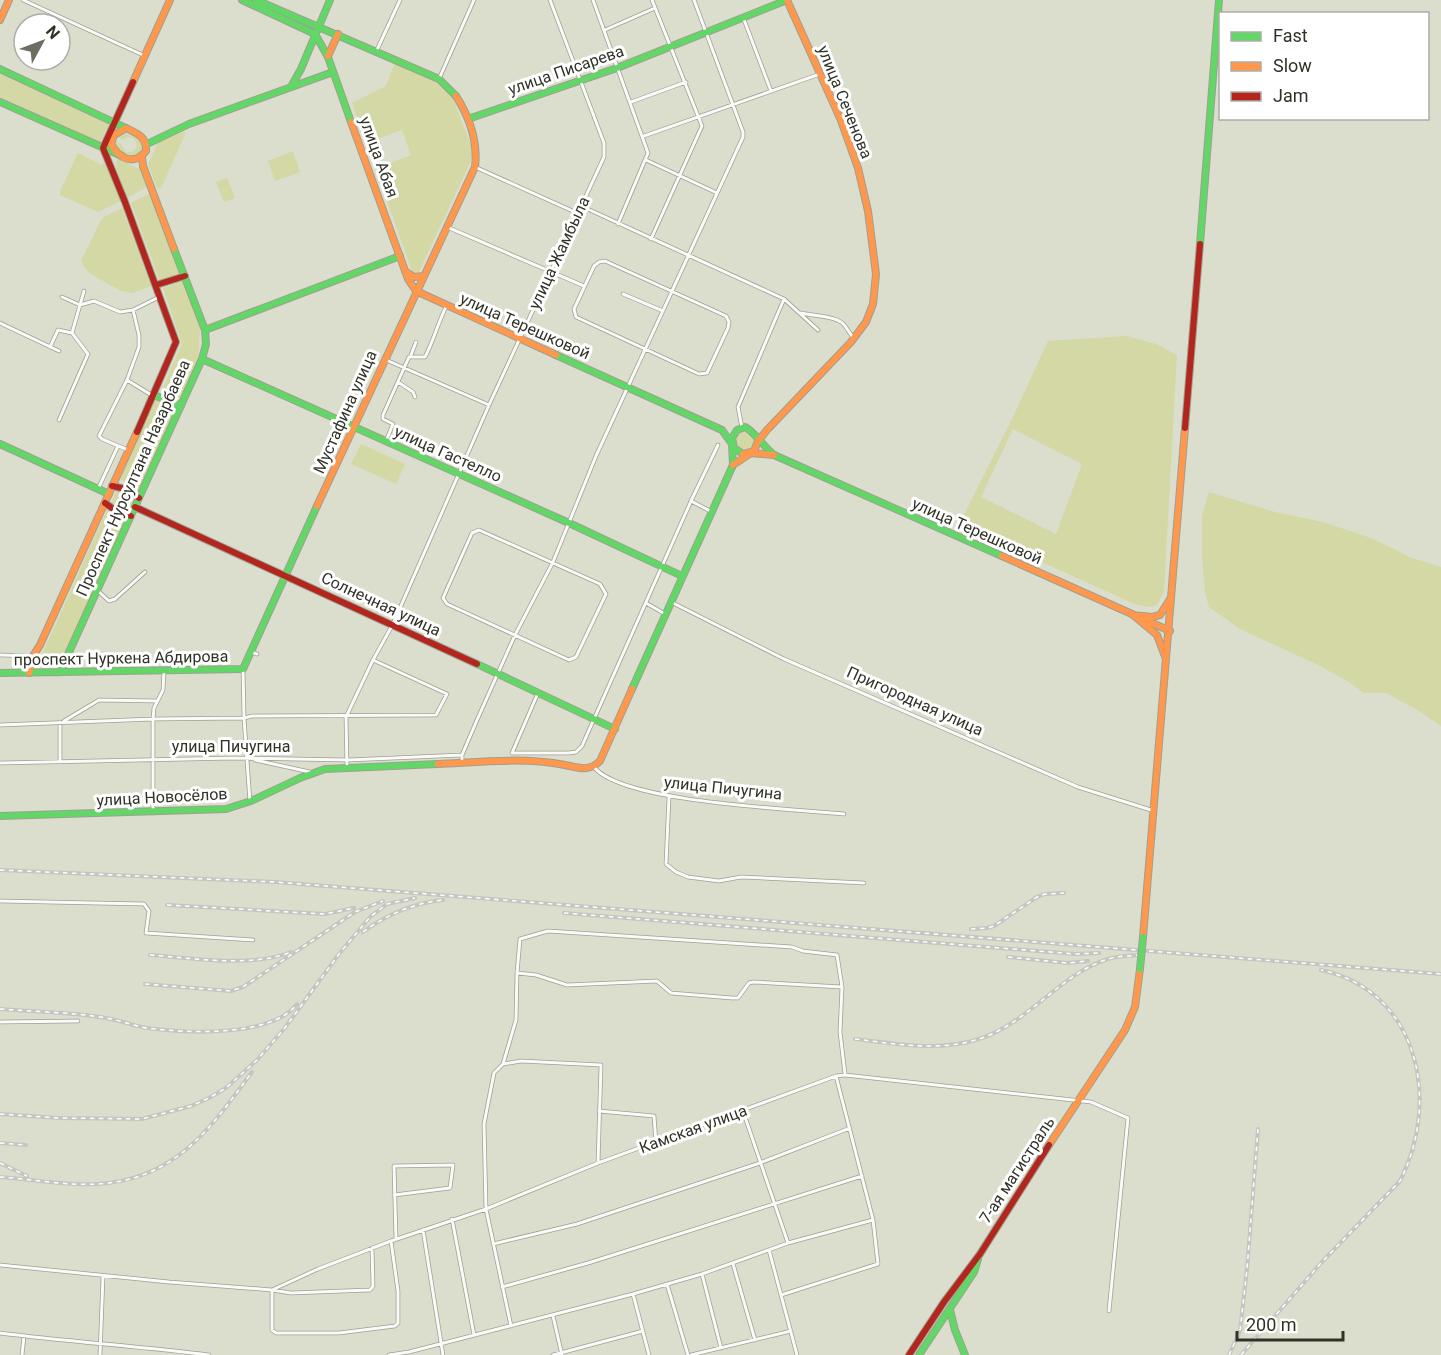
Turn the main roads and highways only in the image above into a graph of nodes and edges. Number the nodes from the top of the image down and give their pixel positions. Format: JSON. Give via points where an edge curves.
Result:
{"nodes":[{"id":1,"x":9,"y":0,"type":"edge"},
{"id":2,"x":170,"y":0,"type":"edge"},
{"id":3,"x":242,"y":0,"type":"edge"},
{"id":4,"x":256,"y":0,"type":"edge"},
{"id":5,"x":330,"y":0,"type":"edge"},
{"id":6,"x":787,"y":0,"type":"edge"},
{"id":7,"x":1219,"y":0,"type":"edge"},
{"id":8,"x":0,"y":20,"type":"edge"},
{"id":9,"x":316,"y":31,"type":"junction"},
{"id":10,"x":338,"y":34,"type":"junction"},
{"id":11,"x":328,"y":57,"type":"junction"},
{"id":12,"x":0,"y":69,"type":"edge"},
{"id":13,"x":333,"y":72,"type":"junction"},
{"id":14,"x":292,"y":85,"type":"junction"},
{"id":15,"x":0,"y":102,"type":"edge"},
{"id":16,"x":468,"y":119,"type":"junction"},
{"id":17,"x":114,"y":121,"type":"junction"},
{"id":18,"x":126,"y":128,"type":"junction"},
{"id":19,"x":146,"y":141,"type":"junction"},
{"id":20,"x":103,"y":148,"type":"junction"},
{"id":21,"x":111,"y":148,"type":"junction"},
{"id":22,"x":142,"y":157,"type":"junction"},
{"id":23,"x":113,"y":169,"type":"junction"},
{"id":24,"x":400,"y":256,"type":"junction"},
{"id":25,"x":405,"y":271,"type":"junction"},
{"id":26,"x":185,"y":276,"type":"junction"},
{"id":27,"x":424,"y":276,"type":"junction"},
{"id":28,"x":156,"y":285,"type":"junction"},
{"id":29,"x":416,"y":291,"type":"junction"},
{"id":30,"x":205,"y":330,"type":"junction"},
{"id":31,"x":202,"y":359,"type":"junction"},
{"id":32,"x":154,"y":395,"type":"junction"},
{"id":33,"x":181,"y":406,"type":"junction"},
{"id":34,"x":353,"y":426,"type":"junction"},
{"id":35,"x":740,"y":428,"type":"junction"},
{"id":36,"x":722,"y":430,"type":"junction"},
{"id":37,"x":767,"y":430,"type":"junction"},
{"id":38,"x":754,"y":431,"type":"junction"},
{"id":39,"x":758,"y":441,"type":"junction"},
{"id":40,"x":0,"y":444,"type":"edge"},
{"id":41,"x":732,"y":444,"type":"junction"},
{"id":42,"x":751,"y":453,"type":"junction"},
{"id":43,"x":774,"y":455,"type":"junction"},
{"id":44,"x":733,"y":465,"type":"junction"},
{"id":45,"x":112,"y":486,"type":"junction"},
{"id":46,"x":109,"y":494,"type":"junction"},
{"id":47,"x":139,"y":498,"type":"junction"},
{"id":48,"x":105,"y":503,"type":"junction"},
{"id":49,"x":135,"y":507,"type":"junction"},
{"id":50,"x":131,"y":516,"type":"junction"},
{"id":51,"x":286,"y":575,"type":"junction"},
{"id":52,"x":682,"y":576,"type":"junction"},
{"id":53,"x":1172,"y":592,"type":"junction"},
{"id":54,"x":1133,"y":615,"type":"junction"},
{"id":55,"x":1170,"y":631,"type":"junction"},
{"id":56,"x":1167,"y":662,"type":"junction"},
{"id":57,"x":243,"y":669,"type":"joint"},
{"id":58,"x":60,"y":672,"type":"junction"},
{"id":59,"x":0,"y":673,"type":"edge"},
{"id":60,"x":29,"y":673,"type":"junction"},
{"id":61,"x":615,"y":729,"type":"junction"},
{"id":62,"x":462,"y":758,"type":"joint"},
{"id":63,"x":0,"y":816,"type":"edge"},
{"id":64,"x":980,"y":1254,"type":"junction"},
{"id":65,"x":950,"y":1310,"type":"junction"},
{"id":66,"x":910,"y":1354,"type":"edge"},
{"id":67,"x":919,"y":1355,"type":"edge"},
{"id":68,"x":965,"y":1355,"type":"edge"}],
"edges":[{"from":1,"to":8,"type":"main road"},
{"from":2,"to":17,"type":"main road"},
{"from":3,"to":9,"type":"main road"},
{"from":4,"to":9,"type":"main road"},
{"from":5,"to":9,"type":"main road"},
{"from":6,"to":16,"type":"main road","name":"улица Писарева","via":[[617,68]]},
{"from":6,"to":37,"type":"main road","name":"улица Сеченова","via":[[858,168],[876,274],[873,304],[866,322]]},
{"from":7,"to":53,"type":"main road","name":"7-ая магистраль"},
{"from":9,"to":10,"type":"main road"},
{"from":9,"to":11,"type":"main road","name":"улица Абая"},
{"from":9,"to":14,"type":"main road"},
{"from":10,"to":11,"type":"main road"},
{"from":10,"to":16,"type":"main road","via":[[448,84]]},
{"from":11,"to":13,"type":"main road","name":"улица Абая"},
{"from":12,"to":17,"type":"main road"},
{"from":13,"to":14,"type":"main road"},
{"from":13,"to":24,"type":"main road","name":"улица Абая"},
{"from":14,"to":19,"type":"main road"},
{"from":15,"to":20,"type":"main road"},
{"from":16,"to":27,"type":"main road","name":"Мустафина улица","via":[[477,151],[475,167]]},
{"from":17,"to":18,"type":"main road"},
{"from":17,"to":20,"type":"main road"},
{"from":18,"to":19,"type":"main road"},
{"from":18,"to":21,"type":"main road","via":[[114,135]]},
{"from":19,"to":22,"type":"main road"},
{"from":20,"to":21,"type":"main road"},
{"from":20,"to":23,"type":"main road","name":"Проспект Нурсултана Назарбаева"},
{"from":21,"to":22,"type":"main road","via":[[131,160]]},
{"from":21,"to":23,"type":"main road","name":"Проспект Нурсултана Назарбаева"},
{"from":22,"to":26,"type":"main road","name":"Проспект Нурсултана Назарбаева"},
{"from":23,"to":28,"type":"main road","name":"Проспект Нурсултана Назарбаева"},
{"from":24,"to":25,"type":"main road","name":"улица Абая"},
{"from":24,"to":30,"type":"main road"},
{"from":25,"to":27,"type":"main road","via":[[414,277]]},
{"from":25,"to":29,"type":"main road","name":"улица Абая"},
{"from":26,"to":28,"type":"main road"},
{"from":26,"to":30,"type":"main road","name":"Проспект Нурсултана Назарбаева"},
{"from":27,"to":29,"type":"main road","name":"Мустафина улица"},
{"from":28,"to":32,"type":"main road","name":"Проспект Нурсултана Назарбаева","via":[[176,342]]},
{"from":29,"to":34,"type":"main road","name":"Мустафина улица"},
{"from":29,"to":36,"type":"main road","name":"улица Терешковой"},
{"from":30,"to":31,"type":"main road","name":"Проспект Нурсултана Назарбаева"},
{"from":31,"to":33,"type":"main road","name":"Проспект Нурсултана Назарбаева"},
{"from":31,"to":34,"type":"main road","name":"улица Гастелло"},
{"from":32,"to":33,"type":"main road"},
{"from":32,"to":45,"type":"main road","name":"Проспект Нурсултана Назарбаева"},
{"from":33,"to":47,"type":"main road","name":"Проспект Нурсултана Назарбаева"},
{"from":34,"to":51,"type":"main road","name":"Мустафина улица"},
{"from":34,"to":52,"type":"main road","name":"улица Гастелло"},
{"from":35,"to":36,"type":"main road","name":"улица Терешковой"},
{"from":35,"to":38,"type":"main road","name":"улица Терешковой"},
{"from":35,"to":41,"type":"main road"},
{"from":36,"to":41,"type":"main road","name":"улица Терешковой"},
{"from":37,"to":38,"type":"main road"},
{"from":37,"to":39,"type":"main road","name":"улица Сеченова"},
{"from":38,"to":39,"type":"main road","name":"улица Терешковой"},
{"from":39,"to":42,"type":"main road"},
{"from":39,"to":43,"type":"main road","name":"улица Терешковой"},
{"from":40,"to":46,"type":"main road"},
{"from":41,"to":42,"type":"main road","name":"улица Терешковой","via":[[739,453]]},
{"from":41,"to":44,"type":"main road"},
{"from":42,"to":43,"type":"main road","name":"улица Терешковой"},
{"from":42,"to":44,"type":"main road"},
{"from":43,"to":54,"type":"main road","name":"улица Терешковой"},
{"from":44,"to":52,"type":"main road"},
{"from":45,"to":46,"type":"main road","name":"Проспект Нурсултана Назарбаева"},
{"from":45,"to":47,"type":"main road"},
{"from":46,"to":48,"type":"main road","name":"Проспект Нурсултана Назарбаева"},
{"from":47,"to":49,"type":"main road","name":"Проспект Нурсултана Назарбаева"},
{"from":48,"to":50,"type":"main road"},
{"from":48,"to":60,"type":"main road","name":"Проспект Нурсултана Назарбаева","via":[[33,656]]},
{"from":49,"to":50,"type":"main road","name":"Проспект Нурсултана Назарбаева"},
{"from":49,"to":51,"type":"main road","name":"Солнечная улица"},
{"from":50,"to":58,"type":"main road","name":"Проспект Нурсултана Назарбаева"},
{"from":51,"to":57,"type":"main road","name":"Мустафина улица","via":[[254,653]]},
{"from":51,"to":61,"type":"main road","name":"Солнечная улица"},
{"from":52,"to":61,"type":"main road"},
{"from":53,"to":54,"type":"main road","via":[[1162,615],[1154,619]]},
{"from":53,"to":55,"type":"main road","name":"7-ая магистраль"},
{"from":54,"to":55,"type":"main road","name":"улица Терешковой"},
{"from":54,"to":56,"type":"main road","via":[[1157,635]]},
{"from":55,"to":56,"type":"main road","name":"7-ая магистраль"},
{"from":56,"to":64,"type":"main road","name":"7-ая магистраль","bridge":true,"via":[[1140,969],[1132,1016]]},
{"from":57,"to":58,"type":"main road","name":"проспект Нуркена Абдирова"},
{"from":58,"to":60,"type":"main road","name":"проспект Нуркена Абдирова"},
{"from":59,"to":60,"type":"main road","name":"проспект Нуркена Абдирова"},
{"from":61,"to":62,"type":"main road","name":"улица Пичугина","via":[[600,761],[587,770],[512,757]]},
{"from":62,"to":63,"type":"main road","name":"улица Новосёлов","via":[[311,772],[250,802],[226,809]]},
{"from":64,"to":65,"type":"main road","via":[[974,1272]]},
{"from":64,"to":66,"type":"main road"},
{"from":65,"to":67,"type":"main road"},
{"from":65,"to":68,"type":"main road"},
{"from":66,"to":67,"type":"main road"}]}
